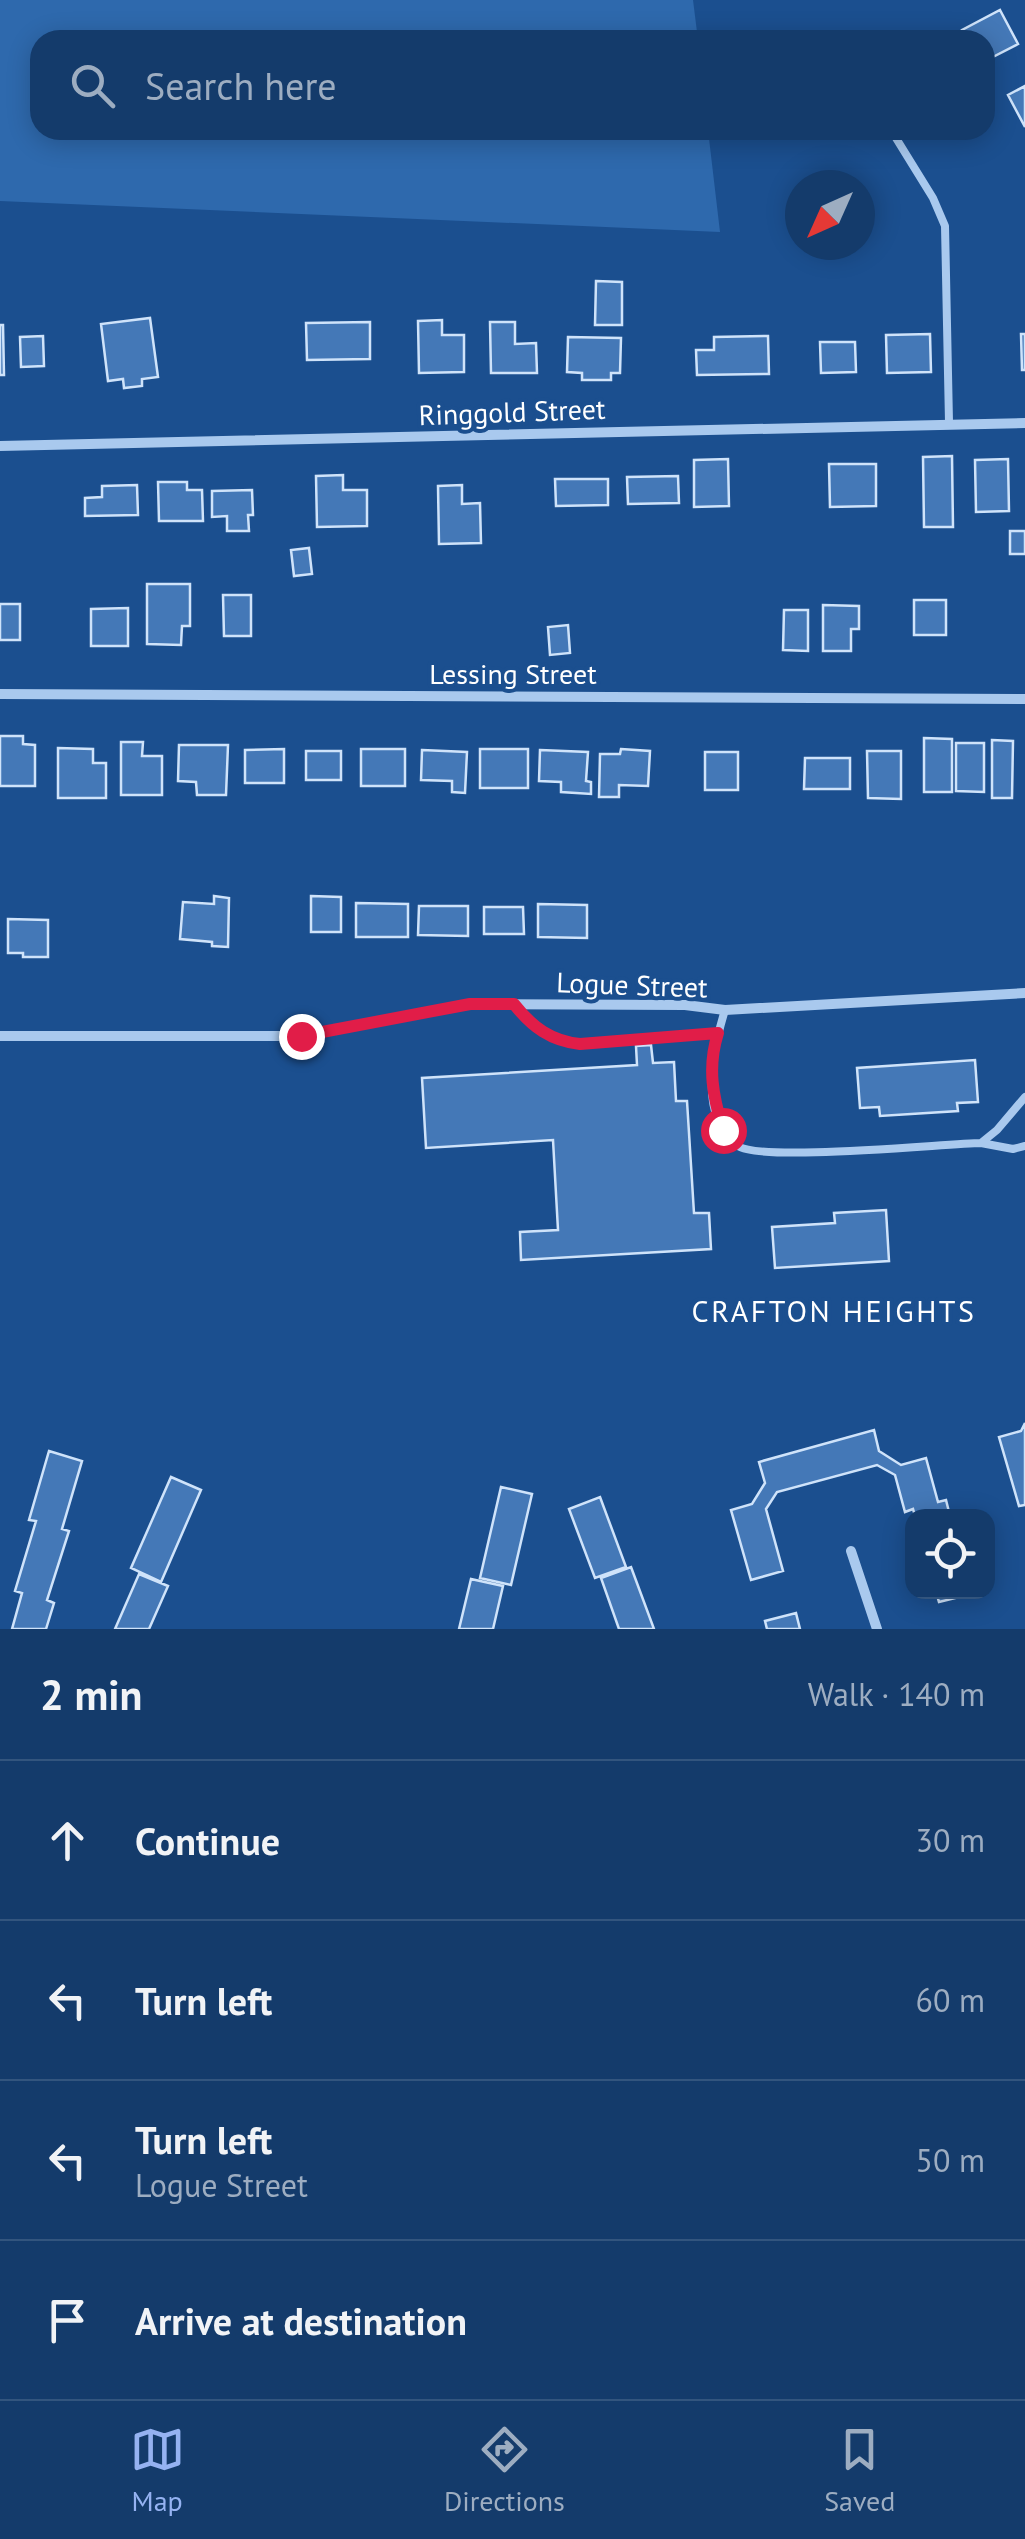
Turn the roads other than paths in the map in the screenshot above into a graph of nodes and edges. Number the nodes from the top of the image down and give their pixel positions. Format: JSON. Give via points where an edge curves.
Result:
{"nodes":[{"id":1,"x":897,"y":140,"type":"edge"},
{"id":2,"x":948,"y":422,"type":"junction"},
{"id":3,"x":1025,"y":422,"type":"edge"},
{"id":4,"x":0,"y":446,"type":"edge"},
{"id":5,"x":0,"y":694,"type":"edge"},
{"id":6,"x":1025,"y":699,"type":"edge"},
{"id":7,"x":1025,"y":994,"type":"edge"},
{"id":8,"x":514,"y":1004,"type":"junction"},
{"id":9,"x":724,"y":1010,"type":"junction"},
{"id":10,"x":718,"y":1033,"type":"junction"},
{"id":11,"x":0,"y":1036,"type":"edge"},
{"id":12,"x":1025,"y":1096,"type":"edge"},
{"id":13,"x":981,"y":1143,"type":"junction"},
{"id":14,"x":1025,"y":1146,"type":"edge"},
{"id":15,"x":851,"y":1551,"type":"dead end"},
{"id":16,"x":877,"y":1629,"type":"edge"}],
"edges":[{"from":1,"to":2,"type":"lane","via":[[944,226]]},
{"from":2,"to":3,"type":"street","name":"Ringgold Street"},
{"from":2,"to":4,"type":"street","name":"Ringgold Street"},
{"from":5,"to":6,"type":"street","name":"Lessing Street"},
{"from":7,"to":9,"type":"street","name":"Logue Street"},
{"from":8,"to":9,"type":"street","name":"Logue Street"},
{"from":8,"to":10,"type":"lane","via":[[562,1042]]},
{"from":8,"to":11,"type":"street","name":"Logue Street","via":[[470,1004],[301,1036]]},
{"from":9,"to":10,"type":"lane"},
{"from":10,"to":13,"type":"lane","via":[[710,1089],[723,1130],[740,1148],[776,1154]]},
{"from":12,"to":13,"type":"lane"},
{"from":13,"to":14,"type":"lane"},
{"from":15,"to":16,"type":"street"}]}
